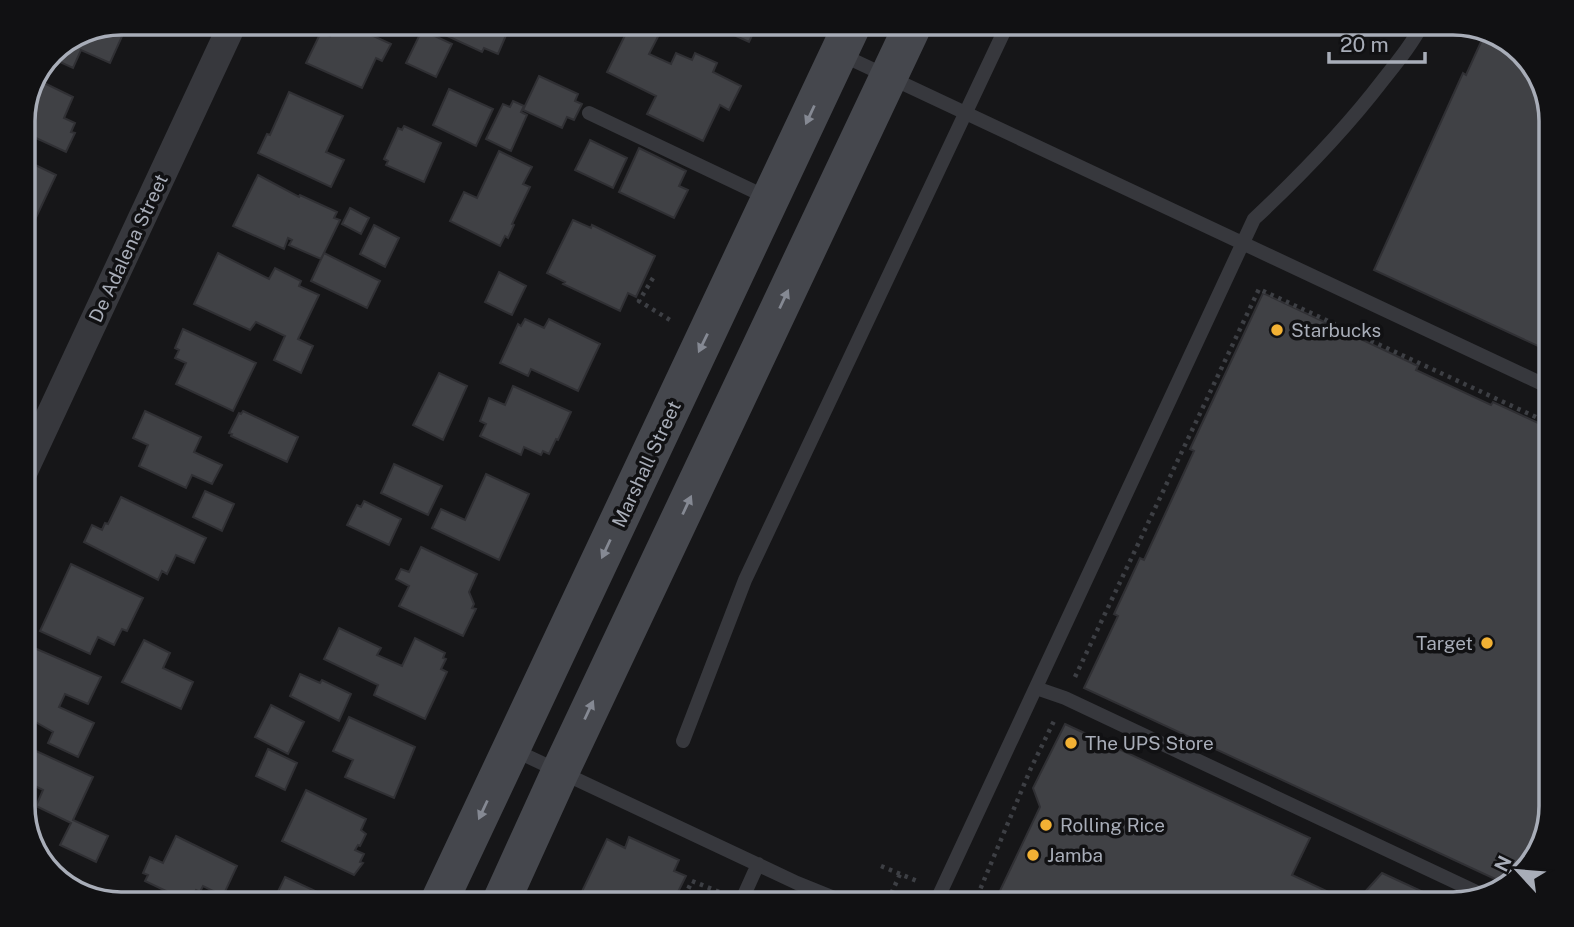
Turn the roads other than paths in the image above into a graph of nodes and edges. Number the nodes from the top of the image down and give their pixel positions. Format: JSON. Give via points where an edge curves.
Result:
{"nodes":[{"id":1,"x":227,"y":35,"type":"edge"},
{"id":2,"x":908,"y":35,"type":"edge"},
{"id":3,"x":1002,"y":35,"type":"edge"},
{"id":4,"x":1417,"y":35,"type":"edge"},
{"id":5,"x":846,"y":38,"type":"edge"},
{"id":6,"x":889,"y":77,"type":"junction"},
{"id":7,"x":589,"y":113,"type":"dead end"},
{"id":8,"x":964,"y":113,"type":"junction"},
{"id":9,"x":770,"y":200,"type":"junction"},
{"id":10,"x":1242,"y":244,"type":"junction"},
{"id":11,"x":1539,"y":382,"type":"edge"},
{"id":12,"x":35,"y":447,"type":"edge"},
{"id":13,"x":1036,"y":688,"type":"junction"},
{"id":14,"x":683,"y":741,"type":"dead end"},
{"id":15,"x":511,"y":748,"type":"junction"},
{"id":16,"x":560,"y":772,"type":"junction"},
{"id":17,"x":758,"y":864,"type":"junction"},
{"id":18,"x":1472,"y":890,"type":"edge"},
{"id":19,"x":444,"y":892,"type":"edge"},
{"id":20,"x":505,"y":892,"type":"edge"},
{"id":21,"x":745,"y":892,"type":"edge"},
{"id":22,"x":820,"y":892,"type":"edge"},
{"id":23,"x":941,"y":892,"type":"edge"}],
"edges":[{"from":1,"to":12,"type":"street","name":"De Adalena Street"},
{"from":2,"to":6,"type":"street"},
{"from":3,"to":8,"type":"lane"},
{"from":4,"to":10,"type":"lane","via":[[1320,155],[1254,219]]},
{"from":5,"to":6,"type":"lane"},
{"from":5,"to":9,"type":"street","name":"Marshall Street","one_way":true},
{"from":6,"to":8,"type":"lane"},
{"from":16,"to":6,"type":"street","one_way":true},
{"from":7,"to":9,"type":"lane"},
{"from":8,"to":10,"type":"lane"},
{"from":8,"to":14,"type":"lane","via":[[745,580]]},
{"from":9,"to":15,"type":"street","name":"Marshall Street","one_way":true},
{"from":10,"to":11,"type":"lane"},
{"from":10,"to":13,"type":"lane"},
{"from":13,"to":18,"type":"lane"},
{"from":13,"to":23,"type":"lane"},
{"from":15,"to":16,"type":"lane"},
{"from":15,"to":19,"type":"street","name":"Marshall Street","one_way":true},
{"from":16,"to":17,"type":"lane"},
{"from":16,"to":20,"type":"street"},
{"from":17,"to":21,"type":"lane"},
{"from":17,"to":22,"type":"lane"}]}
